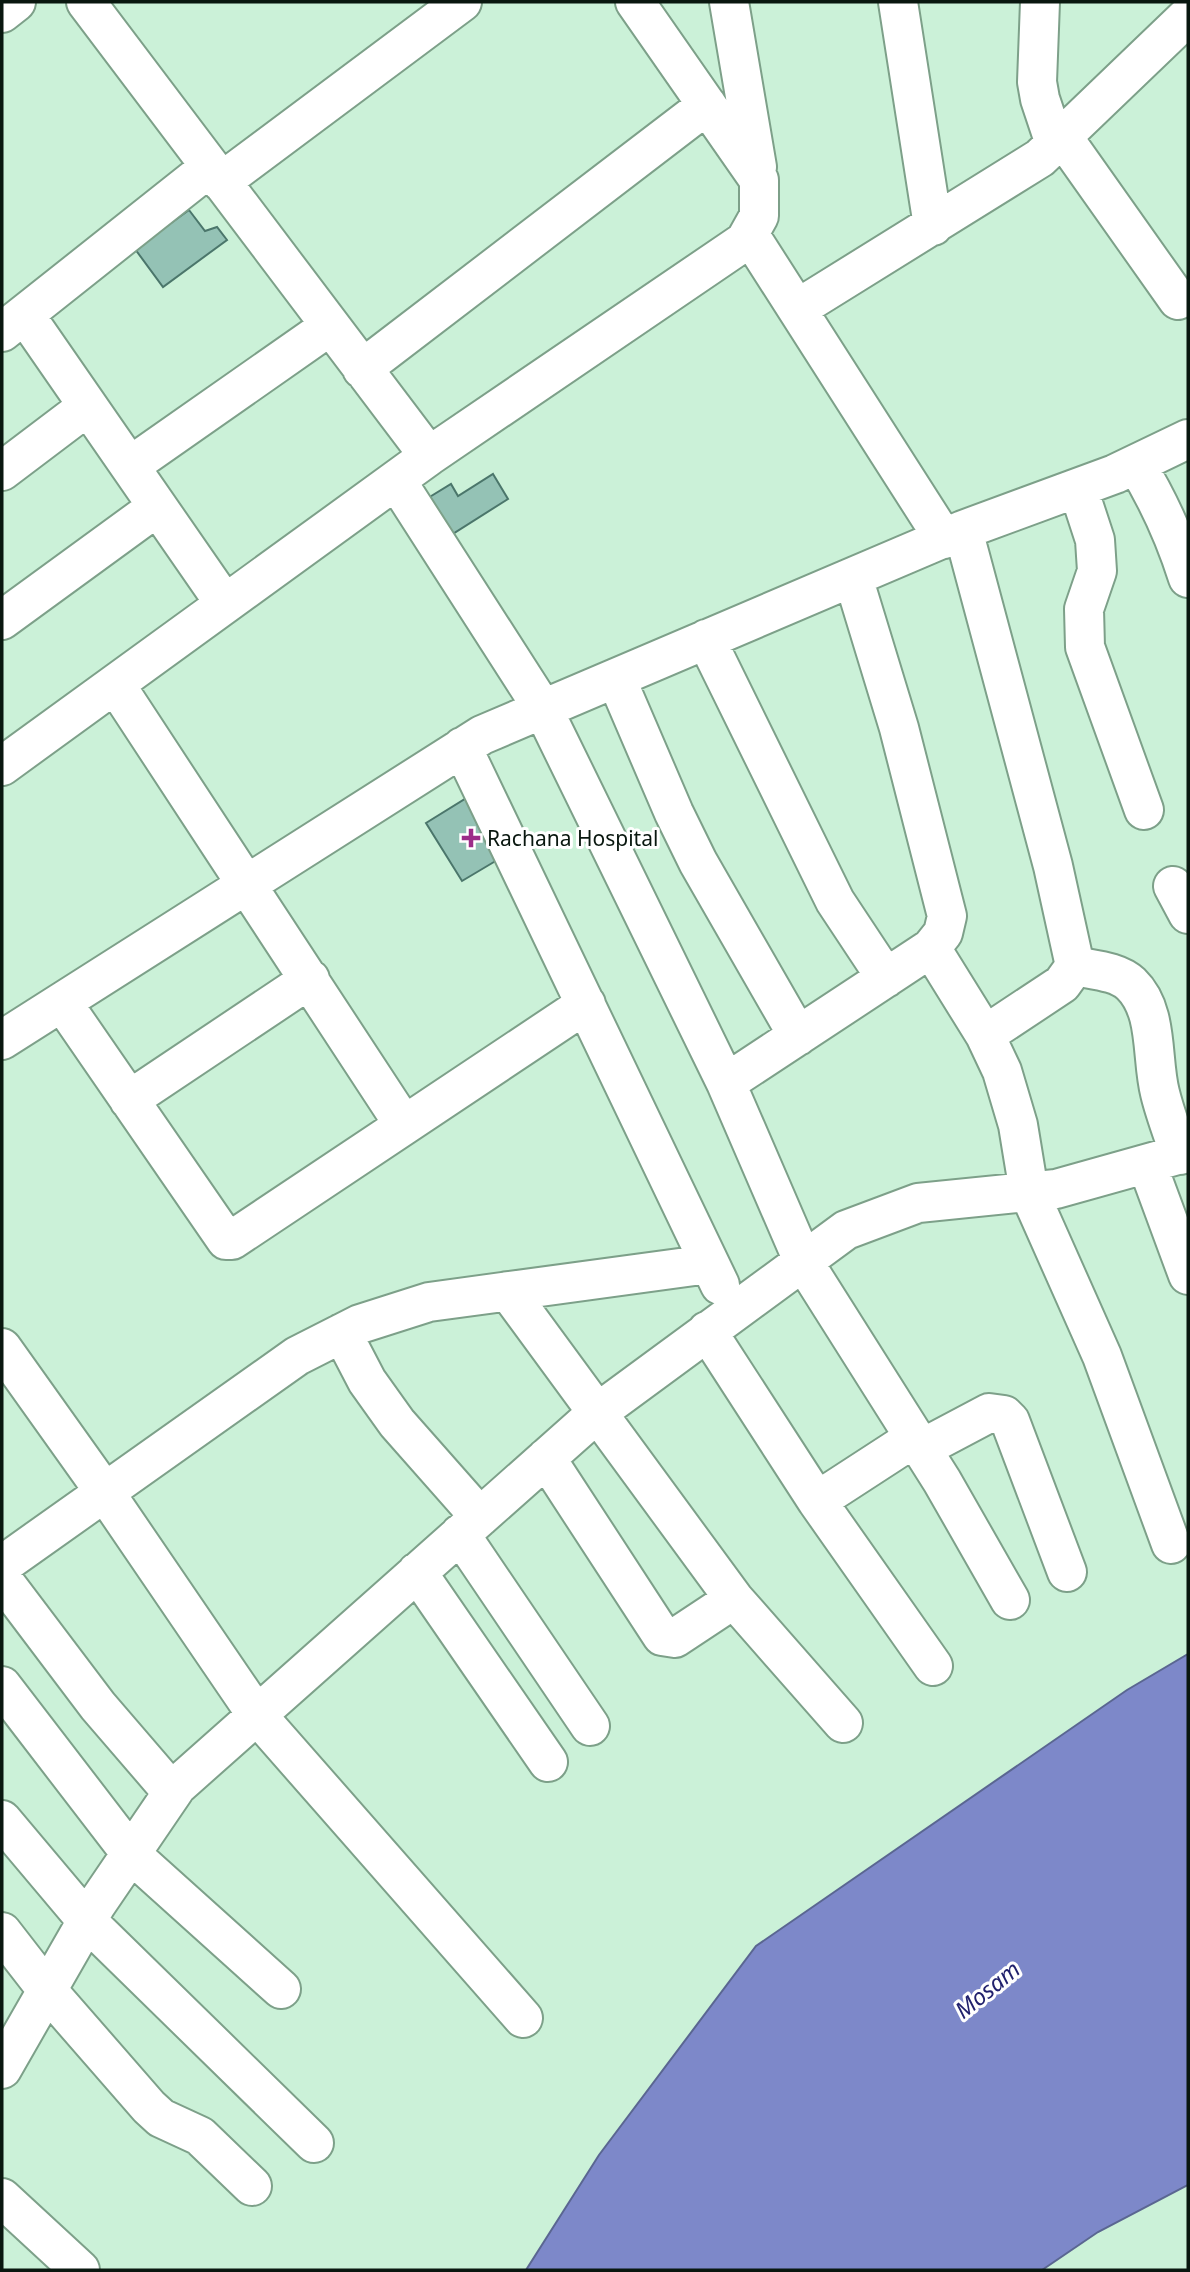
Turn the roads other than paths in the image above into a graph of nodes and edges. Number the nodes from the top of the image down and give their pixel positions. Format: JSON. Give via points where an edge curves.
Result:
{"nodes":[{"id":1,"x":16,"y":2,"type":"edge"},
{"id":2,"x":86,"y":2,"type":"edge"},
{"id":3,"x":462,"y":2,"type":"edge"},
{"id":4,"x":635,"y":2,"type":"edge"},
{"id":5,"x":729,"y":2,"type":"edge"},
{"id":6,"x":898,"y":2,"type":"edge"},
{"id":7,"x":1040,"y":2,"type":"edge"},
{"id":8,"x":2,"y":13,"type":"edge"},
{"id":9,"x":1188,"y":16,"type":"edge"},
{"id":10,"x":707,"y":106,"type":"junction"},
{"id":11,"x":1059,"y":140,"type":"junction"},
{"id":12,"x":216,"y":174,"type":"junction"},
{"id":13,"x":759,"y":180,"type":"junction"},
{"id":14,"x":933,"y":226,"type":"junction"},
{"id":15,"x":749,"y":234,"type":"junction"},
{"id":16,"x":1178,"y":300,"type":"dead end"},
{"id":17,"x":797,"y":309,"type":"junction"},
{"id":18,"x":13,"y":323,"type":"edge"},
{"id":19,"x":330,"y":326,"type":"junction"},
{"id":20,"x":362,"y":369,"type":"junction"},
{"id":21,"x":88,"y":406,"type":"junction"},
{"id":22,"x":1188,"y":441,"type":"edge"},
{"id":23,"x":429,"y":456,"type":"junction"},
{"id":24,"x":1136,"y":464,"type":"junction"},
{"id":25,"x":130,"y":466,"type":"junction"},
{"id":26,"x":2,"y":471,"type":"edge"},
{"id":27,"x":396,"y":480,"type":"junction"},
{"id":28,"x":1078,"y":488,"type":"junction"},
{"id":29,"x":157,"y":507,"type":"junction"},
{"id":30,"x":954,"y":535,"type":"junction"},
{"id":31,"x":853,"y":578,"type":"junction"},
{"id":32,"x":1188,"y":578,"type":"edge"},
{"id":33,"x":225,"y":604,"type":"junction"},
{"id":34,"x":2,"y":620,"type":"edge"},
{"id":35,"x":706,"y":639,"type":"junction"},
{"id":36,"x":616,"y":678,"type":"junction"},
{"id":37,"x":115,"y":684,"type":"junction"},
{"id":38,"x":542,"y":709,"type":"junction"},
{"id":39,"x":463,"y":747,"type":"junction"},
{"id":40,"x":2,"y":766,"type":"edge"},
{"id":41,"x":1144,"y":810,"type":"dead end"},
{"id":42,"x":247,"y":884,"type":"junction"},
{"id":43,"x":931,"y":948,"type":"junction"},
{"id":44,"x":1075,"y":966,"type":"junction"},
{"id":45,"x":886,"y":978,"type":"junction"},
{"id":46,"x":310,"y":979,"type":"junction"},
{"id":47,"x":62,"y":1002,"type":"junction"},
{"id":48,"x":586,"y":1004,"type":"junction"},
{"id":49,"x":985,"y":1035,"type":"junction"},
{"id":50,"x":798,"y":1036,"type":"junction"},
{"id":51,"x":2,"y":1040,"type":"edge"},
{"id":52,"x":726,"y":1083,"type":"junction"},
{"id":53,"x":129,"y":1100,"type":"junction"},
{"id":54,"x":404,"y":1125,"type":"junction"},
{"id":55,"x":1172,"y":1157,"type":"edge"},
{"id":56,"x":1029,"y":1192,"type":"junction"},
{"id":57,"x":803,"y":1261,"type":"junction"},
{"id":58,"x":709,"y":1264,"type":"junction"},
{"id":59,"x":1188,"y":1275,"type":"edge"},
{"id":60,"x":508,"y":1291,"type":"junction"},
{"id":61,"x":720,"y":1322,"type":"junction"},
{"id":62,"x":342,"y":1333,"type":"junction"},
{"id":63,"x":2,"y":1348,"type":"edge"},
{"id":64,"x":597,"y":1413,"type":"junction"},
{"id":65,"x":917,"y":1443,"type":"junction"},
{"id":66,"x":546,"y":1458,"type":"junction"},
{"id":67,"x":106,"y":1494,"type":"junction"},
{"id":68,"x":817,"y":1501,"type":"junction"},
{"id":69,"x":470,"y":1525,"type":"junction"},
{"id":70,"x":1171,"y":1544,"type":"dead end"},
{"id":71,"x":3,"y":1566,"type":"edge"},
{"id":72,"x":417,"y":1572,"type":"junction"},
{"id":73,"x":1067,"y":1572,"type":"dead end"},
{"id":74,"x":734,"y":1599,"type":"junction"},
{"id":75,"x":1010,"y":1600,"type":"dead end"},
{"id":76,"x":933,"y":1666,"type":"dead end"},
{"id":77,"x":2,"y":1686,"type":"edge"},
{"id":78,"x":256,"y":1714,"type":"junction"},
{"id":79,"x":843,"y":1723,"type":"dead end"},
{"id":80,"x":590,"y":1726,"type":"dead end"},
{"id":81,"x":548,"y":1762,"type":"dead end"},
{"id":82,"x":172,"y":1792,"type":"junction"},
{"id":83,"x":2,"y":1821,"type":"edge"},
{"id":84,"x":131,"y":1854,"type":"junction"},
{"id":85,"x":87,"y":1921,"type":"junction"},
{"id":86,"x":2,"y":1932,"type":"edge"},
{"id":87,"x":281,"y":1989,"type":"dead end"},
{"id":88,"x":47,"y":1990,"type":"junction"},
{"id":89,"x":523,"y":2018,"type":"dead end"},
{"id":90,"x":4,"y":2058,"type":"edge"},
{"id":91,"x":314,"y":2143,"type":"dead end"},
{"id":92,"x":252,"y":2186,"type":"dead end"},
{"id":93,"x":2,"y":2198,"type":"edge"},
{"id":94,"x":80,"y":2270,"type":"edge"}],
"edges":[{"from":1,"to":8,"type":"street"},
{"from":2,"to":12,"type":"street"},
{"from":3,"to":12,"type":"street"},
{"from":4,"to":10,"type":"street"},
{"from":5,"to":13,"type":"street"},
{"from":6,"to":14,"type":"street"},
{"from":7,"to":11,"type":"street","via":[[1037,82]]},
{"from":9,"to":11,"type":"street"},
{"from":10,"to":13,"type":"street"},
{"from":10,"to":20,"type":"street"},
{"from":11,"to":14,"type":"street","via":[[1022,171]]},
{"from":11,"to":16,"type":"street"},
{"from":12,"to":18,"type":"street"},
{"from":12,"to":19,"type":"street"},
{"from":13,"to":15,"type":"street","via":[[759,216]]},
{"from":14,"to":17,"type":"street"},
{"from":15,"to":17,"type":"street"},
{"from":15,"to":23,"type":"street","via":[[745,242]]},
{"from":17,"to":30,"type":"street"},
{"from":18,"to":21,"type":"street"},
{"from":19,"to":20,"type":"street"},
{"from":19,"to":25,"type":"street"},
{"from":20,"to":23,"type":"street"},
{"from":21,"to":25,"type":"street"},
{"from":21,"to":26,"type":"street"},
{"from":22,"to":24,"type":"street"},
{"from":23,"to":27,"type":"street"},
{"from":24,"to":28,"type":"street"},
{"from":24,"to":32,"type":"street","via":[[1175,537]]},
{"from":25,"to":29,"type":"street"},
{"from":27,"to":33,"type":"street"},
{"from":27,"to":38,"type":"street"},
{"from":28,"to":30,"type":"street"},
{"from":28,"to":41,"type":"street","via":[[1095,540],[1097,571],[1082,626],[1085,648]]},
{"from":29,"to":33,"type":"street"},
{"from":29,"to":34,"type":"street"},
{"from":30,"to":31,"type":"street"},
{"from":30,"to":44,"type":"street","via":[[1053,866]]},
{"from":31,"to":35,"type":"street"},
{"from":31,"to":43,"type":"street","via":[[899,729],[947,916],[943,933]]},
{"from":33,"to":37,"type":"street"},
{"from":35,"to":36,"type":"street"},
{"from":35,"to":45,"type":"street","via":[[835,901]]},
{"from":36,"to":38,"type":"street"},
{"from":36,"to":50,"type":"street","via":[[698,862]]},
{"from":37,"to":40,"type":"street"},
{"from":37,"to":42,"type":"street"},
{"from":38,"to":39,"type":"street"},
{"from":38,"to":52,"type":"street"},
{"from":39,"to":42,"type":"street"},
{"from":39,"to":48,"type":"street"},
{"from":42,"to":46,"type":"street"},
{"from":42,"to":47,"type":"street"},
{"from":43,"to":45,"type":"street"},
{"from":43,"to":49,"type":"street"},
{"from":44,"to":49,"type":"street","via":[[1062,984]]},
{"from":44,"to":55,"type":"street","via":[[1114,975],[1140,994],[1147,1010]]},
{"from":45,"to":50,"type":"street"},
{"from":46,"to":53,"type":"street"},
{"from":46,"to":54,"type":"street"},
{"from":47,"to":51,"type":"street"},
{"from":47,"to":53,"type":"street"},
{"from":48,"to":54,"type":"street"},
{"from":48,"to":58,"type":"street"},
{"from":49,"to":56,"type":"street","via":[[1018,1125]]},
{"from":50,"to":52,"type":"street"},
{"from":52,"to":57,"type":"street"},
{"from":53,"to":54,"type":"street","via":[[226,1241]]},
{"from":55,"to":56,"type":"street","via":[[1056,1189]]},
{"from":55,"to":59,"type":"street"},
{"from":56,"to":57,"type":"street","via":[[918,1203],[846,1230]]},
{"from":56,"to":70,"type":"street","via":[[1102,1356]]},
{"from":57,"to":61,"type":"street"},
{"from":57,"to":65,"type":"street"},
{"from":58,"to":60,"type":"street"},
{"from":58,"to":61,"type":"street"},
{"from":60,"to":62,"type":"street","via":[[429,1302]]},
{"from":60,"to":64,"type":"street"},
{"from":61,"to":64,"type":"street"},
{"from":61,"to":68,"type":"street"},
{"from":62,"to":67,"type":"street","via":[[297,1356]]},
{"from":62,"to":69,"type":"street","via":[[367,1381]]},
{"from":63,"to":67,"type":"street"},
{"from":64,"to":66,"type":"street"},
{"from":64,"to":74,"type":"street"},
{"from":65,"to":68,"type":"street"},
{"from":65,"to":73,"type":"street","via":[[989,1413],[1004,1415]]},
{"from":65,"to":75,"type":"street"},
{"from":66,"to":69,"type":"street"},
{"from":66,"to":74,"type":"street","via":[[662,1636],[675,1638]]},
{"from":67,"to":71,"type":"street"},
{"from":67,"to":78,"type":"street"},
{"from":68,"to":76,"type":"street"},
{"from":69,"to":72,"type":"street"},
{"from":69,"to":80,"type":"street"},
{"from":71,"to":82,"type":"street","via":[[98,1706]]},
{"from":72,"to":78,"type":"street"},
{"from":72,"to":81,"type":"street"},
{"from":74,"to":79,"type":"street"},
{"from":77,"to":84,"type":"street"},
{"from":78,"to":82,"type":"street"},
{"from":78,"to":89,"type":"street"},
{"from":82,"to":84,"type":"street"},
{"from":83,"to":85,"type":"street"},
{"from":84,"to":85,"type":"street"},
{"from":84,"to":87,"type":"street"},
{"from":85,"to":88,"type":"street"},
{"from":85,"to":91,"type":"street"},
{"from":86,"to":88,"type":"street"},
{"from":88,"to":90,"type":"street"},
{"from":88,"to":92,"type":"street","via":[[149,2107],[161,2118],[200,2136]]},
{"from":93,"to":94,"type":"street"}]}
